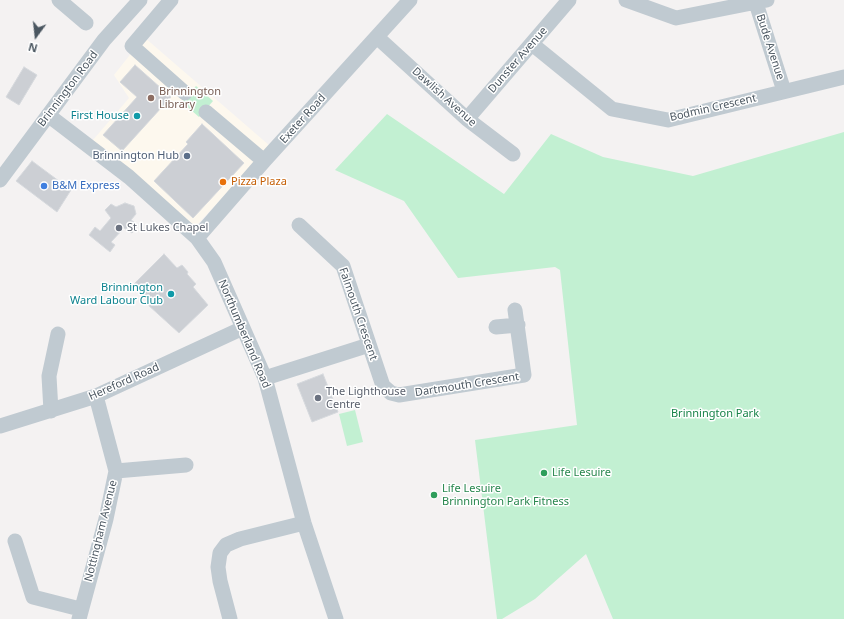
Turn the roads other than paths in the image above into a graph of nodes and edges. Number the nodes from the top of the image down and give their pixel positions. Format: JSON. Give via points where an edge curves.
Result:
{"nodes":[{"id":1,"x":59,"y":0,"type":"edge"},
{"id":2,"x":140,"y":0,"type":"edge"},
{"id":3,"x":171,"y":0,"type":"edge"},
{"id":4,"x":410,"y":0,"type":"edge"},
{"id":5,"x":569,"y":0,"type":"edge"},
{"id":6,"x":626,"y":0,"type":"edge"},
{"id":7,"x":761,"y":2,"type":"edge"},
{"id":8,"x":86,"y":23,"type":"dead end"},
{"id":9,"x":378,"y":37,"type":"junction"},
{"id":10,"x":532,"y":44,"type":"junction"},
{"id":11,"x":844,"y":77,"type":"edge"},
{"id":12,"x":784,"y":91,"type":"junction"},
{"id":13,"x":185,"y":93,"type":"dead end"},
{"id":14,"x":206,"y":112,"type":"dead end"},
{"id":15,"x":48,"y":115,"type":"junction"},
{"id":16,"x":467,"y":119,"type":"junction"},
{"id":17,"x":513,"y":154,"type":"dead end"},
{"id":18,"x":264,"y":161,"type":"junction"},
{"id":19,"x":0,"y":180,"type":"edge"},
{"id":20,"x":299,"y":225,"type":"dead end"},
{"id":21,"x":197,"y":238,"type":"junction"},
{"id":22,"x":516,"y":310,"type":"dead end"},
{"id":23,"x":518,"y":325,"type":"junction"},
{"id":24,"x":496,"y":327,"type":"dead end"},
{"id":25,"x":243,"y":328,"type":"junction"},
{"id":26,"x":58,"y":334,"type":"dead end"},
{"id":27,"x":369,"y":345,"type":"junction"},
{"id":28,"x":265,"y":378,"type":"junction"},
{"id":29,"x":391,"y":393,"type":"joint"},
{"id":30,"x":96,"y":396,"type":"junction"},
{"id":31,"x":51,"y":411,"type":"junction"},
{"id":32,"x":0,"y":426,"type":"edge"},
{"id":33,"x":186,"y":465,"type":"dead end"},
{"id":34,"x":116,"y":472,"type":"junction"},
{"id":35,"x":304,"y":523,"type":"junction"},
{"id":36,"x":15,"y":541,"type":"dead end"},
{"id":37,"x":80,"y":614,"type":"edge"},
{"id":38,"x":230,"y":619,"type":"edge"},
{"id":39,"x":336,"y":619,"type":"edge"}],
"edges":[{"from":1,"to":8,"type":"street"},
{"from":2,"to":15,"type":"street","name":"Brinnington Road","via":[[104,40]]},
{"from":3,"to":13,"type":"street","via":[[132,46]]},
{"from":4,"to":9,"type":"street","name":"Exeter Road"},
{"from":5,"to":10,"type":"street","name":"Dunster Avenue"},
{"from":6,"to":7,"type":"street","via":[[676,18]]},
{"from":7,"to":12,"type":"street","name":"Bude Avenue"},
{"from":9,"to":16,"type":"street","name":"Dawlish Avenue"},
{"from":9,"to":18,"type":"street","name":"Exeter Road"},
{"from":10,"to":12,"type":"street","name":"Bodmin Crescent","via":[[612,109],[668,120]]},
{"from":10,"to":16,"type":"street","name":"Dunster Avenue"},
{"from":11,"to":12,"type":"street","name":"Bodmin Crescent"},
{"from":14,"to":18,"type":"street"},
{"from":15,"to":19,"type":"street","name":"Brinnington Road"},
{"from":15,"to":21,"type":"street","name":"Northumberland Road","via":[[129,177]]},
{"from":16,"to":17,"type":"street","name":"Dawlish Avenue"},
{"from":18,"to":21,"type":"street","name":"Exeter Road"},
{"from":20,"to":27,"type":"street","name":"Falmouth Crescent","via":[[343,266]]},
{"from":21,"to":25,"type":"street","name":"Northumberland Road","via":[[214,262]]},
{"from":22,"to":23,"type":"street","name":"Dartmouth Crescent"},
{"from":23,"to":24,"type":"street"},
{"from":23,"to":29,"type":"street","name":"Dartmouth Crescent","via":[[524,376],[399,395]]},
{"from":25,"to":28,"type":"street","name":"Northumberland Road"},
{"from":25,"to":30,"type":"street","name":"Hereford Road"},
{"from":26,"to":31,"type":"street","via":[[49,376]]},
{"from":27,"to":28,"type":"street"},
{"from":27,"to":29,"type":"street","name":"Falmouth Crescent","via":[[383,386]]},
{"from":28,"to":35,"type":"street","name":"Northumberland Road"},
{"from":30,"to":31,"type":"street","name":"Hereford Road"},
{"from":30,"to":34,"type":"street","name":"Nottingham Avenue"},
{"from":31,"to":32,"type":"street","name":"Hereford Road"},
{"from":33,"to":34,"type":"street"},
{"from":34,"to":37,"type":"street","name":"Nottingham Avenue"},
{"from":35,"to":38,"type":"street","via":[[240,539],[226,545],[220,552],[220,581]]},
{"from":35,"to":39,"type":"street","name":"Northumberland Road"},
{"from":36,"to":37,"type":"street","via":[[33,597]]}]}
